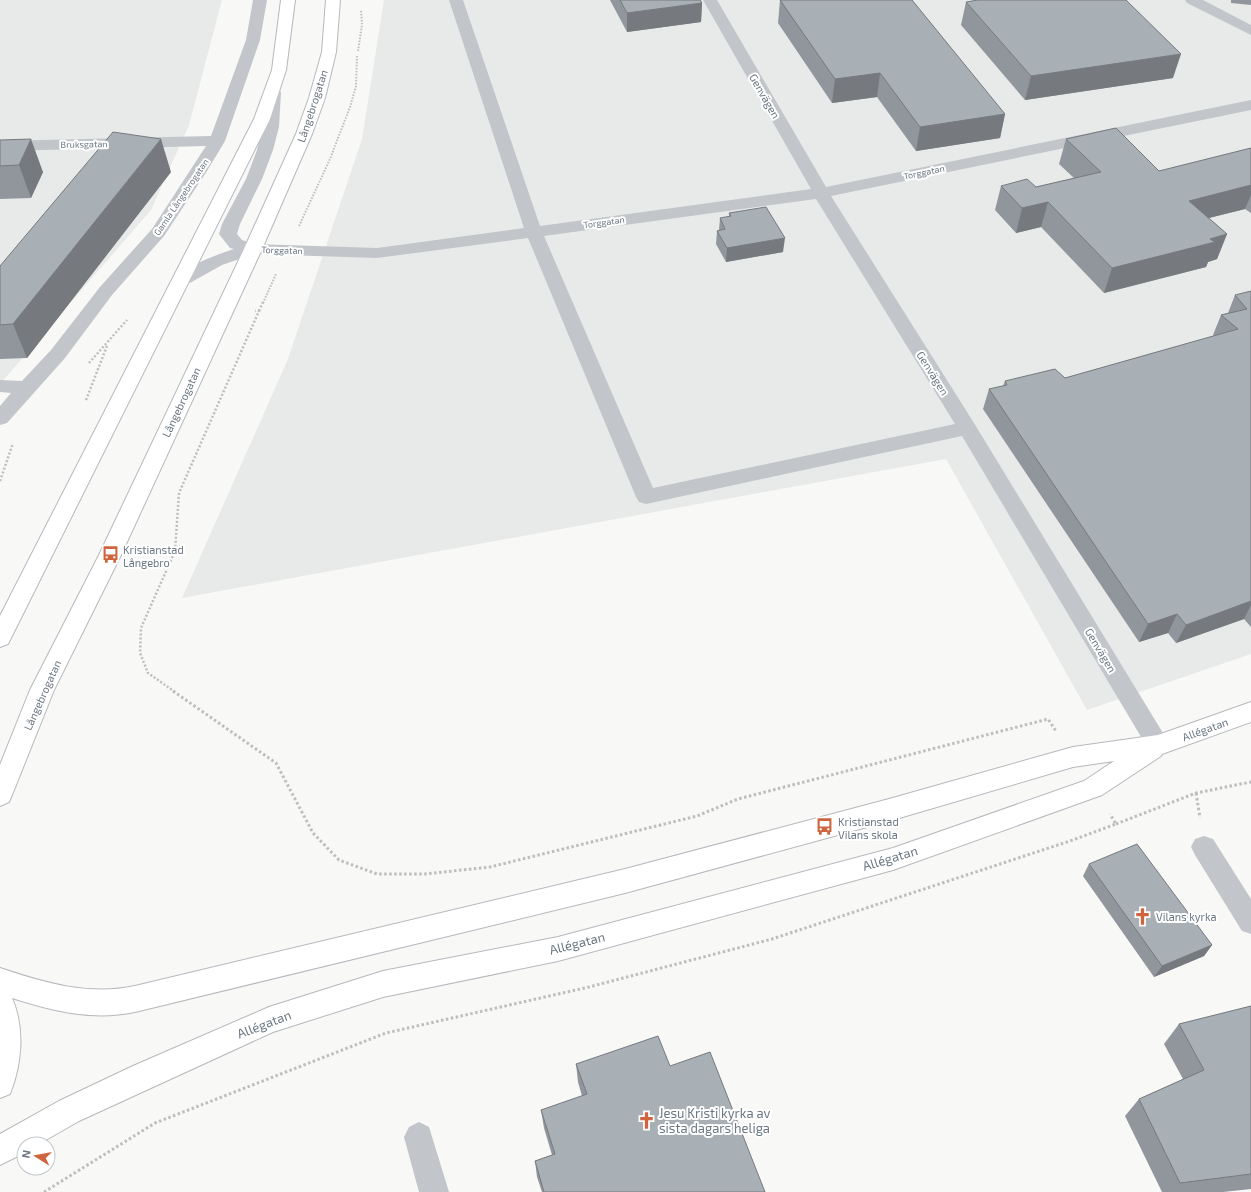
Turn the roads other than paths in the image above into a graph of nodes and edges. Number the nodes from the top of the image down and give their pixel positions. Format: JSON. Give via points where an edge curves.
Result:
{"nodes":[{"id":1,"x":260,"y":0,"type":"edge"},
{"id":2,"x":288,"y":0,"type":"edge"},
{"id":3,"x":456,"y":0,"type":"edge"},
{"id":4,"x":710,"y":0,"type":"edge"},
{"id":5,"x":1192,"y":0,"type":"edge"},
{"id":6,"x":331,"y":3,"type":"edge"},
{"id":7,"x":1251,"y":31,"type":"edge"},
{"id":8,"x":273,"y":92,"type":"junction"},
{"id":9,"x":1251,"y":105,"type":"edge"},
{"id":10,"x":217,"y":141,"type":"junction"},
{"id":11,"x":0,"y":146,"type":"edge"},
{"id":12,"x":821,"y":193,"type":"junction"},
{"id":13,"x":534,"y":232,"type":"junction"},
{"id":14,"x":253,"y":250,"type":"junction"},
{"id":15,"x":182,"y":280,"type":"junction"},
{"id":16,"x":0,"y":386,"type":"edge"},
{"id":17,"x":28,"y":388,"type":"junction"},
{"id":18,"x":0,"y":418,"type":"edge"},
{"id":19,"x":967,"y":428,"type":"junction"},
{"id":20,"x":0,"y":638,"type":"edge"},
{"id":21,"x":1251,"y":712,"type":"edge"},
{"id":22,"x":1158,"y":746,"type":"junction"},
{"id":23,"x":0,"y":795,"type":"edge"},
{"id":24,"x":1204,"y":847,"type":"dead end"},
{"id":25,"x":1251,"y":922,"type":"edge"},
{"id":26,"x":0,"y":982,"type":"edge"},
{"id":27,"x":0,"y":1002,"type":"edge"},
{"id":28,"x":0,"y":1084,"type":"edge"},
{"id":29,"x":419,"y":1137,"type":"dead end"},
{"id":30,"x":0,"y":1150,"type":"edge"},
{"id":31,"x":434,"y":1192,"type":"edge"}],
"edges":[{"from":1,"to":10,"type":"street","name":"Gamla Långebrogatan","via":[[253,40]]},
{"from":2,"to":8,"type":"main road","via":[[279,70]]},
{"from":3,"to":13,"type":"street"},
{"from":4,"to":12,"type":"street","name":"Genvägen"},
{"from":5,"to":7,"type":"street"},
{"from":6,"to":14,"type":"main road","name":"Långebrogatan","via":[[329,52],[317,98]]},
{"from":8,"to":14,"type":"street","via":[[271,126],[265,150],[228,234],[236,244]]},
{"from":8,"to":15,"type":"main road"},
{"from":9,"to":12,"type":"street","name":"Torggatan"},
{"from":10,"to":11,"type":"street","name":"Bruksgatan"},
{"from":10,"to":17,"type":"street","name":"Gamla Långebrogatan","via":[[158,232],[106,291],[58,354]]},
{"from":12,"to":13,"type":"street","name":"Torggatan"},
{"from":12,"to":19,"type":"street","name":"Genvägen"},
{"from":13,"to":14,"type":"street","name":"Torggatan","via":[[377,253]]},
{"from":13,"to":19,"type":"street","via":[[646,497]]},
{"from":14,"to":15,"type":"street","via":[[230,255],[206,265]]},
{"from":14,"to":23,"type":"main road","name":"Långebrogatan","via":[[110,554],[42,690]]},
{"from":15,"to":20,"type":"main road"},
{"from":16,"to":17,"type":"street"},
{"from":17,"to":18,"type":"street","name":"Gamla Långebrogatan"},
{"from":19,"to":22,"type":"street","name":"Genvägen"},
{"from":21,"to":22,"type":"main road","name":"Allégatan"},
{"from":22,"to":26,"type":"main road","name":"Allégatan","via":[[1073,757],[625,881],[159,994],[111,1003],[73,1002]]},
{"from":22,"to":30,"type":"main road","name":"Allégatan","via":[[1094,788],[893,859],[558,949],[383,984],[269,1020],[70,1111]]},
{"from":24,"to":25,"type":"street"},
{"from":27,"to":28,"type":"main road","via":[[5,1021],[7,1047]]},
{"from":29,"to":31,"type":"street"}]}
